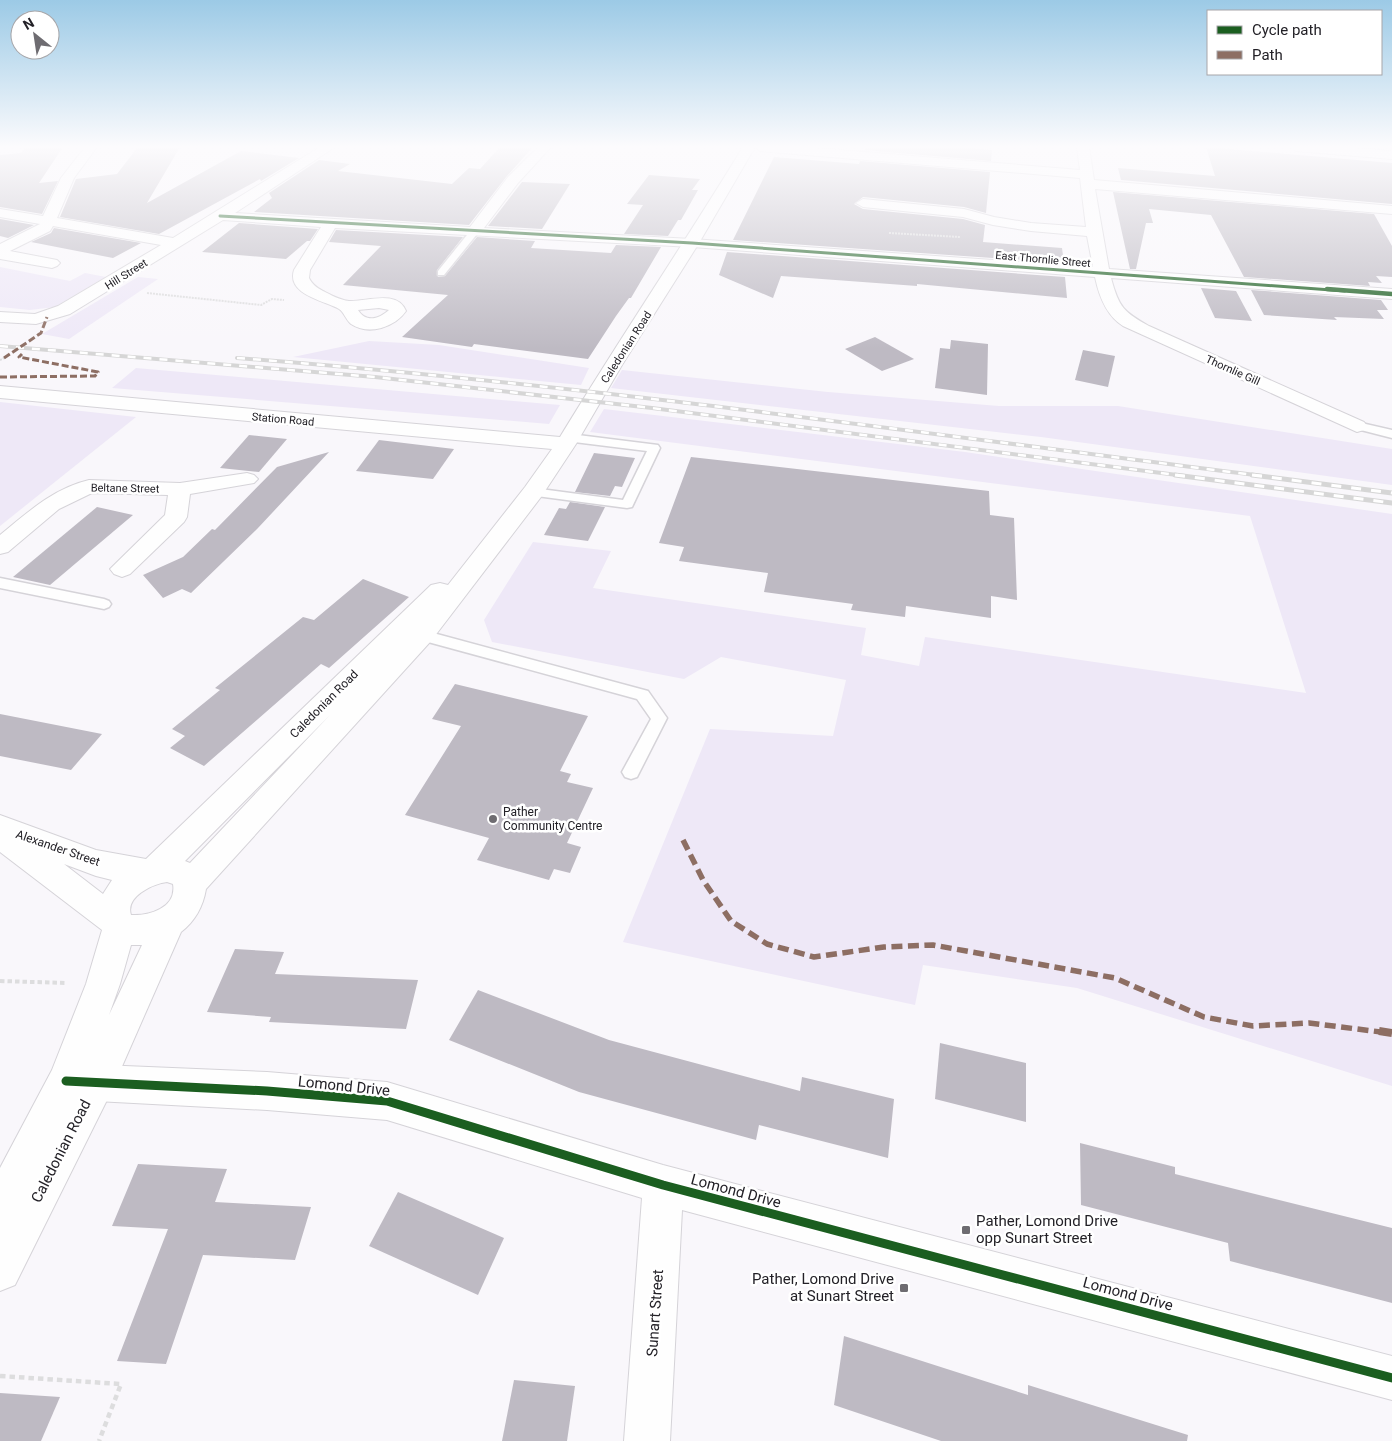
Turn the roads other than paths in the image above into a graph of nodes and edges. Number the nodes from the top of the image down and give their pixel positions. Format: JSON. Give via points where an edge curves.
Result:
{"nodes":[{"id":1,"x":7,"y":214,"type":"edge"},
{"id":2,"x":51,"y":214,"type":"edge"},
{"id":3,"x":223,"y":214,"type":"edge"},
{"id":4,"x":487,"y":214,"type":"edge"},
{"id":5,"x":709,"y":214,"type":"edge"},
{"id":6,"x":969,"y":214,"type":"edge"},
{"id":7,"x":1092,"y":214,"type":"edge"},
{"id":8,"x":220,"y":216,"type":"junction"},
{"id":9,"x":48,"y":221,"type":"junction"},
{"id":10,"x":331,"y":223,"type":"junction"},
{"id":11,"x":474,"y":232,"type":"junction"},
{"id":12,"x":1094,"y":232,"type":"junction"},
{"id":13,"x":178,"y":243,"type":"junction"},
{"id":14,"x":692,"y":243,"type":"junction"},
{"id":15,"x":0,"y":252,"type":"edge"},
{"id":16,"x":52,"y":263,"type":"dead end"},
{"id":17,"x":441,"y":273,"type":"dead end"},
{"id":18,"x":1103,"y":274,"type":"junction"},
{"id":19,"x":1392,"y":294,"type":"edge"},
{"id":20,"x":348,"y":306,"type":"dead end"},
{"id":21,"x":0,"y":317,"type":"edge"},
{"id":22,"x":0,"y":392,"type":"edge"},
{"id":23,"x":1358,"y":426,"type":"joint"},
{"id":24,"x":1392,"y":434,"type":"edge"},
{"id":25,"x":568,"y":441,"type":"junction"},
{"id":26,"x":248,"y":479,"type":"dead end"},
{"id":27,"x":180,"y":489,"type":"junction"},
{"id":28,"x":533,"y":492,"type":"junction"},
{"id":29,"x":494,"y":541,"type":"junction"},
{"id":30,"x":0,"y":547,"type":"edge"},
{"id":31,"x":122,"y":569,"type":"dead end"},
{"id":32,"x":0,"y":583,"type":"edge"},
{"id":33,"x":104,"y":604,"type":"dead end"},
{"id":34,"x":422,"y":635,"type":"junction"},
{"id":35,"x":631,"y":772,"type":"dead end"},
{"id":36,"x":0,"y":828,"type":"edge"},
{"id":37,"x":0,"y":835,"type":"edge"},
{"id":38,"x":152,"y":871,"type":"junction"},
{"id":39,"x":190,"y":884,"type":"junction"},
{"id":40,"x":169,"y":922,"type":"junction"},
{"id":41,"x":117,"y":924,"type":"junction"},
{"id":42,"x":81,"y":1082,"type":"junction"},
{"id":43,"x":663,"y":1185,"type":"junction"},
{"id":44,"x":0,"y":1209,"type":"edge"},
{"id":45,"x":0,"y":1270,"type":"edge"},
{"id":46,"x":1392,"y":1378,"type":"edge"},
{"id":47,"x":647,"y":1441,"type":"edge"}],
"edges":[{"from":1,"to":9,"type":"street"},
{"from":2,"to":9,"type":"street"},
{"from":3,"to":8,"type":"street","name":"Hill Street"},
{"from":4,"to":11,"type":"street"},
{"from":5,"to":14,"type":"street","name":"Caledonian Road"},
{"from":6,"to":12,"type":"street","via":[[1032,227]]},
{"from":7,"to":12,"type":"street","name":"Thornlie Gill"},
{"from":8,"to":10,"type":"street","name":"East Thornlie Street"},
{"from":8,"to":13,"type":"street","name":"Hill Street"},
{"from":9,"to":13,"type":"street"},
{"from":9,"to":15,"type":"street","via":[[45,228]]},
{"from":10,"to":11,"type":"street","name":"East Thornlie Street"},
{"from":10,"to":20,"type":"street","via":[[302,270],[301,278],[306,288]]},
{"from":11,"to":14,"type":"street","name":"East Thornlie Street"},
{"from":11,"to":17,"type":"lane"},
{"from":12,"to":18,"type":"street","name":"Thornlie Gill"},
{"from":13,"to":21,"type":"street","name":"Hill Street","via":[[64,310],[36,319]]},
{"from":14,"to":18,"type":"street","name":"East Thornlie Street"},
{"from":14,"to":25,"type":"street","name":"Caledonian Road"},
{"from":15,"to":16,"type":"street"},
{"from":18,"to":19,"type":"street","name":"East Thornlie Street"},
{"from":18,"to":23,"type":"street","name":"Thornlie Gill","via":[[1109,301],[1118,314],[1143,330]]},
{"from":22,"to":25,"type":"street","name":"Station Road"},
{"from":23,"to":24,"type":"lane","name":"Thornlie Gill"},
{"from":25,"to":28,"type":"street","name":"Caledonian Road"},
{"from":25,"to":28,"type":"lane","via":[[654,448],[627,504]]},
{"from":26,"to":27,"type":"street","name":"Beltane Street"},
{"from":27,"to":30,"type":"street","name":"Beltane Street","via":[[89,486],[51,504]]},
{"from":27,"to":31,"type":"street","via":[[176,517]]},
{"from":28,"to":29,"type":"street","name":"Caledonian Road"},
{"from":29,"to":34,"type":"street","name":"Caledonian Road"},
{"from":29,"to":38,"type":"street","name":"Caledonian Road"},
{"from":32,"to":33,"type":"lane"},
{"from":34,"to":35,"type":"lane","via":[[642,695],[659,718]]},
{"from":34,"to":39,"type":"street","name":"Caledonian Road"},
{"from":36,"to":38,"type":"street","name":"Alexander Street","via":[[96,863]]},
{"from":37,"to":41,"type":"street","name":"Alexander Street"},
{"from":38,"to":39,"type":"street","via":[[168,868],[179,871],[187,876]]},
{"from":38,"to":41,"type":"street","name":"Caledonian Road","via":[[128,884],[118,894],[112,912]]},
{"from":39,"to":40,"type":"street","name":"Caledonian Road","via":[[186,904]]},
{"from":40,"to":41,"type":"street","name":"Caledonian Road","via":[[156,929],[136,932]]},
{"from":40,"to":42,"type":"street","name":"Caledonian Road"},
{"from":41,"to":42,"type":"street","name":"Caledonian Road"},
{"from":42,"to":43,"type":"street","name":"Lomond Drive","via":[[267,1091],[387,1101]]},
{"from":42,"to":44,"type":"street","name":"Caledonian Road"},
{"from":42,"to":45,"type":"street","name":"Caledonian Road"},
{"from":43,"to":46,"type":"street","name":"Lomond Drive"},
{"from":43,"to":47,"type":"street","name":"Sunart Street"}]}
